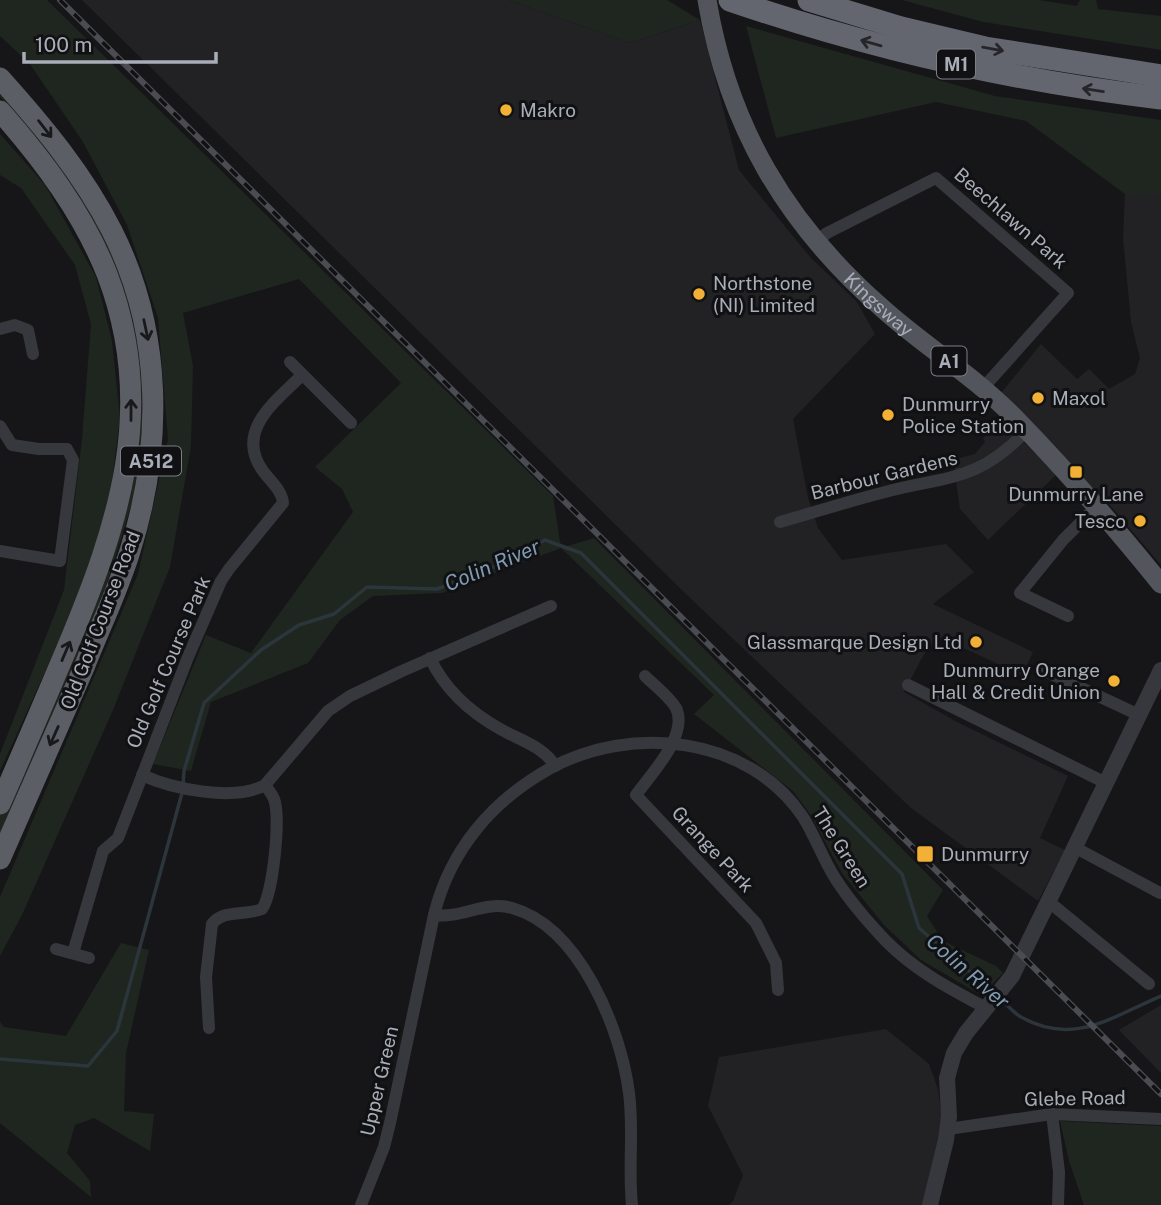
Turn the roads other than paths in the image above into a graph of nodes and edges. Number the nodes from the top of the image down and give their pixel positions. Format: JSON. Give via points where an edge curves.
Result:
{"nodes":[{"id":1,"x":707,"y":0,"type":"edge"},
{"id":2,"x":730,"y":0,"type":"edge"},
{"id":3,"x":809,"y":0,"type":"edge"},
{"id":4,"x":1161,"y":76,"type":"edge"},
{"id":5,"x":0,"y":78,"type":"edge"},
{"id":6,"x":1161,"y":98,"type":"edge"},
{"id":7,"x":0,"y":111,"type":"edge"},
{"id":8,"x":816,"y":242,"type":"junction"},
{"id":9,"x":0,"y":329,"type":"edge"},
{"id":10,"x":33,"y":354,"type":"dead end"},
{"id":11,"x":290,"y":362,"type":"dead end"},
{"id":12,"x":302,"y":375,"type":"junction"},
{"id":13,"x":984,"y":388,"type":"junction"},
{"id":14,"x":351,"y":423,"type":"dead end"},
{"id":15,"x":0,"y":426,"type":"edge"},
{"id":16,"x":1026,"y":430,"type":"junction"},
{"id":17,"x":1096,"y":507,"type":"junction"},
{"id":18,"x":780,"y":522,"type":"dead end"},
{"id":19,"x":0,"y":551,"type":"edge"},
{"id":20,"x":1161,"y":584,"type":"edge"},
{"id":21,"x":551,"y":606,"type":"dead end"},
{"id":22,"x":1068,"y":616,"type":"dead end"},
{"id":23,"x":430,"y":658,"type":"junction"},
{"id":24,"x":1043,"y":670,"type":"dead end"},
{"id":25,"x":1161,"y":670,"type":"edge"},
{"id":26,"x":645,"y":676,"type":"dead end"},
{"id":27,"x":908,"y":685,"type":"dead end"},
{"id":28,"x":1139,"y":715,"type":"junction"},
{"id":29,"x":672,"y":743,"type":"junction"},
{"id":30,"x":555,"y":766,"type":"junction"},
{"id":31,"x":142,"y":775,"type":"junction"},
{"id":32,"x":1106,"y":783,"type":"junction"},
{"id":33,"x":265,"y":785,"type":"junction"},
{"id":34,"x":0,"y":804,"type":"edge"},
{"id":35,"x":1074,"y":847,"type":"junction"},
{"id":36,"x":0,"y":859,"type":"edge"},
{"id":37,"x":1160,"y":893,"type":"edge"},
{"id":38,"x":1048,"y":901,"type":"junction"},
{"id":39,"x":434,"y":915,"type":"junction"},
{"id":40,"x":56,"y":949,"type":"dead end"},
{"id":41,"x":73,"y":953,"type":"junction"},
{"id":42,"x":89,"y":958,"type":"dead end"},
{"id":43,"x":424,"y":962,"type":"joint"},
{"id":44,"x":1149,"y":984,"type":"dead end"},
{"id":45,"x":778,"y":990,"type":"dead end"},
{"id":46,"x":988,"y":1006,"type":"junction"},
{"id":47,"x":209,"y":1028,"type":"dead end"},
{"id":48,"x":1052,"y":1114,"type":"junction"},
{"id":49,"x":1161,"y":1119,"type":"edge"},
{"id":50,"x":948,"y":1129,"type":"junction"},
{"id":51,"x":361,"y":1205,"type":"edge"},
{"id":52,"x":632,"y":1205,"type":"edge"},
{"id":53,"x":930,"y":1205,"type":"edge"},
{"id":54,"x":1058,"y":1205,"type":"edge"}],
"edges":[{"from":1,"to":8,"type":"main road","name":"Kingsway","number":"A1","via":[[740,121],[770,176]]},
{"from":6,"to":2,"type":"highway","number":"M1","one_way":true,"via":[[982,71],[882,47]]},
{"from":3,"to":4,"type":"highway","number":"M1","one_way":true,"via":[[985,48]]},
{"from":5,"to":36,"type":"highway","name":"Old Golf Course Road","number":"A512","one_way":true,"via":[[86,184],[113,234],[146,329],[154,400],[150,464],[130,552]]},
{"from":34,"to":7,"type":"highway","name":"Old Golf Course Road","number":"A512","one_way":true,"via":[[108,545],[127,460],[131,410],[124,334],[107,274],[69,200]]},
{"from":8,"to":13,"type":"main road","name":"Kingsway","number":"A1","via":[[880,307]]},
{"from":8,"to":13,"type":"street","name":"Beechlawn Park","via":[[936,178],[1068,293]]},
{"from":9,"to":10,"type":"street","via":[[15,325],[28,330]]},
{"from":11,"to":12,"type":"street"},
{"from":12,"to":14,"type":"street"},
{"from":12,"to":31,"type":"street","name":"Old Golf Course Park","via":[[267,410],[253,439],[254,456],[284,503],[221,581]]},
{"from":13,"to":16,"type":"main road","name":"Kingsway","number":"A1"},
{"from":15,"to":19,"type":"street","via":[[12,445],[67,449],[72,460],[60,561]]},
{"from":16,"to":17,"type":"main road","name":"Kingsway","number":"A1"},
{"from":16,"to":18,"type":"street","name":"Barbour Gardens","via":[[970,473]]},
{"from":17,"to":20,"type":"main road","name":"Kingsway","number":"A1"},
{"from":17,"to":22,"type":"street","via":[[1020,593]]},
{"from":21,"to":23,"type":"street"},
{"from":23,"to":30,"type":"street","via":[[460,701],[539,749]]},
{"from":23,"to":33,"type":"street","via":[[372,684],[328,711]]},
{"from":24,"to":28,"type":"street"},
{"from":25,"to":28,"type":"street"},
{"from":26,"to":29,"type":"street","via":[[676,708],[679,727]]},
{"from":27,"to":32,"type":"street"},
{"from":28,"to":32,"type":"street"},
{"from":29,"to":30,"type":"street","name":"The Green","via":[[604,746]]},
{"from":29,"to":45,"type":"street","name":"Grange Park","via":[[636,795],[756,923],[776,963]]},
{"from":29,"to":46,"type":"street","name":"The Green","via":[[734,761],[773,785],[802,817],[834,876],[886,941],[922,972]]},
{"from":30,"to":39,"type":"street","name":"The Green","via":[[524,784],[481,822],[447,876]]},
{"from":31,"to":33,"type":"street","via":[[164,785],[236,794]]},
{"from":31,"to":41,"type":"street","name":"Old Golf Course Park","via":[[118,838],[103,852]]},
{"from":32,"to":35,"type":"street"},
{"from":33,"to":47,"type":"street","via":[[277,815],[268,897],[262,909],[220,916],[212,924],[206,977]]},
{"from":35,"to":37,"type":"street"},
{"from":35,"to":38,"type":"street"},
{"from":38,"to":44,"type":"street"},
{"from":38,"to":46,"type":"street","via":[[1006,984]]},
{"from":39,"to":43,"type":"street","name":"The Green"},
{"from":39,"to":52,"type":"street","via":[[454,916],[497,905],[522,911],[560,939],[585,973],[611,1022],[625,1068]]},
{"from":40,"to":41,"type":"street"},
{"from":41,"to":42,"type":"street"},
{"from":43,"to":51,"type":"street","name":"Upper Green","via":[[384,1147]]},
{"from":46,"to":50,"type":"street","via":[[949,1063]]},
{"from":48,"to":49,"type":"street","name":"Glebe Road"},
{"from":48,"to":50,"type":"street","name":"Glebe Road"},
{"from":48,"to":54,"type":"street"},
{"from":50,"to":53,"type":"street"}]}
